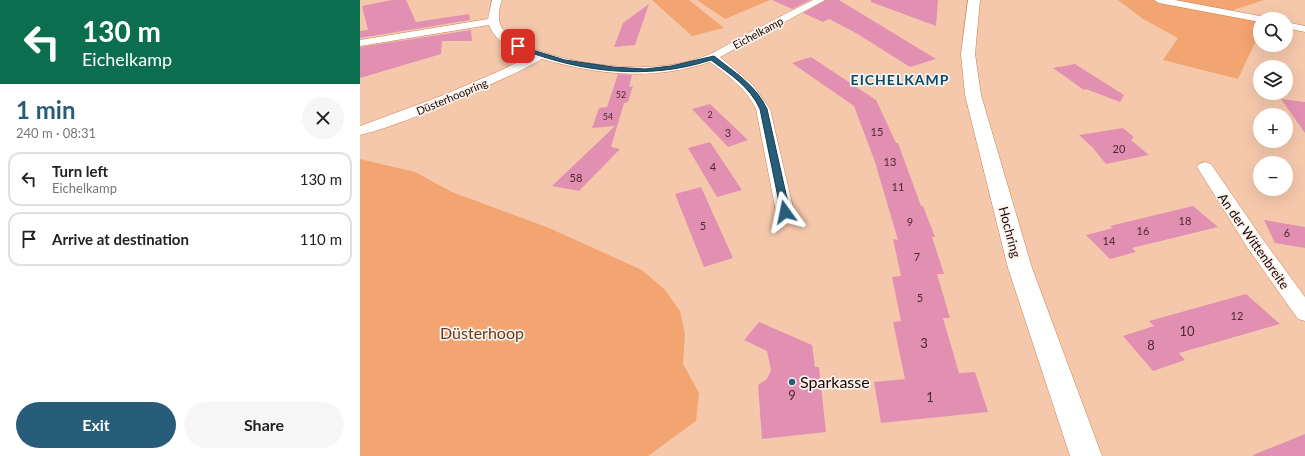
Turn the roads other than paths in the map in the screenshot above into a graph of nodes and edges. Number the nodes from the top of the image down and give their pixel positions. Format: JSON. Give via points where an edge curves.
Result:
{"nodes":[{"id":1,"x":497,"y":0,"type":"edge"},
{"id":2,"x":820,"y":0,"type":"edge"},
{"id":3,"x":974,"y":0,"type":"edge"},
{"id":4,"x":1159,"y":0,"type":"edge"},
{"id":5,"x":1253,"y":18,"type":"edge"},
{"id":6,"x":493,"y":21,"type":"junction"},
{"id":7,"x":1293,"y":26,"type":"edge"},
{"id":8,"x":1305,"y":29,"type":"edge"},
{"id":9,"x":360,"y":43,"type":"edge"},
{"id":10,"x":541,"y":56,"type":"junction"},
{"id":11,"x":712,"y":57,"type":"junction"},
{"id":12,"x":360,"y":131,"type":"edge"},
{"id":13,"x":1205,"y":167,"type":"dead end"},
{"id":14,"x":785,"y":212,"type":"dead end"},
{"id":15,"x":1305,"y":313,"type":"edge"},
{"id":16,"x":1086,"y":456,"type":"edge"}],
"edges":[{"from":1,"to":6,"type":"street","via":[[493,10]]},
{"from":2,"to":11,"type":"street","name":"Eichelkamp"},
{"from":3,"to":16,"type":"street","name":"Hochring","via":[[968,54],[973,95],[1020,268]]},
{"from":4,"to":5,"type":"street"},
{"from":6,"to":9,"type":"street"},
{"from":6,"to":10,"type":"street","name":"Eichelkamp","via":[[497,30],[506,38]]},
{"from":7,"to":8,"type":"street"},
{"from":10,"to":11,"type":"street","name":"Eichelkamp","via":[[587,66],[645,71],[694,64]]},
{"from":10,"to":12,"type":"street","name":"Düsterhoopring","via":[[422,109]]},
{"from":11,"to":14,"type":"street","via":[[750,87],[758,98],[763,109]]},
{"from":13,"to":15,"type":"street","name":"An der Wittenbreite","via":[[1240,222]]}]}
